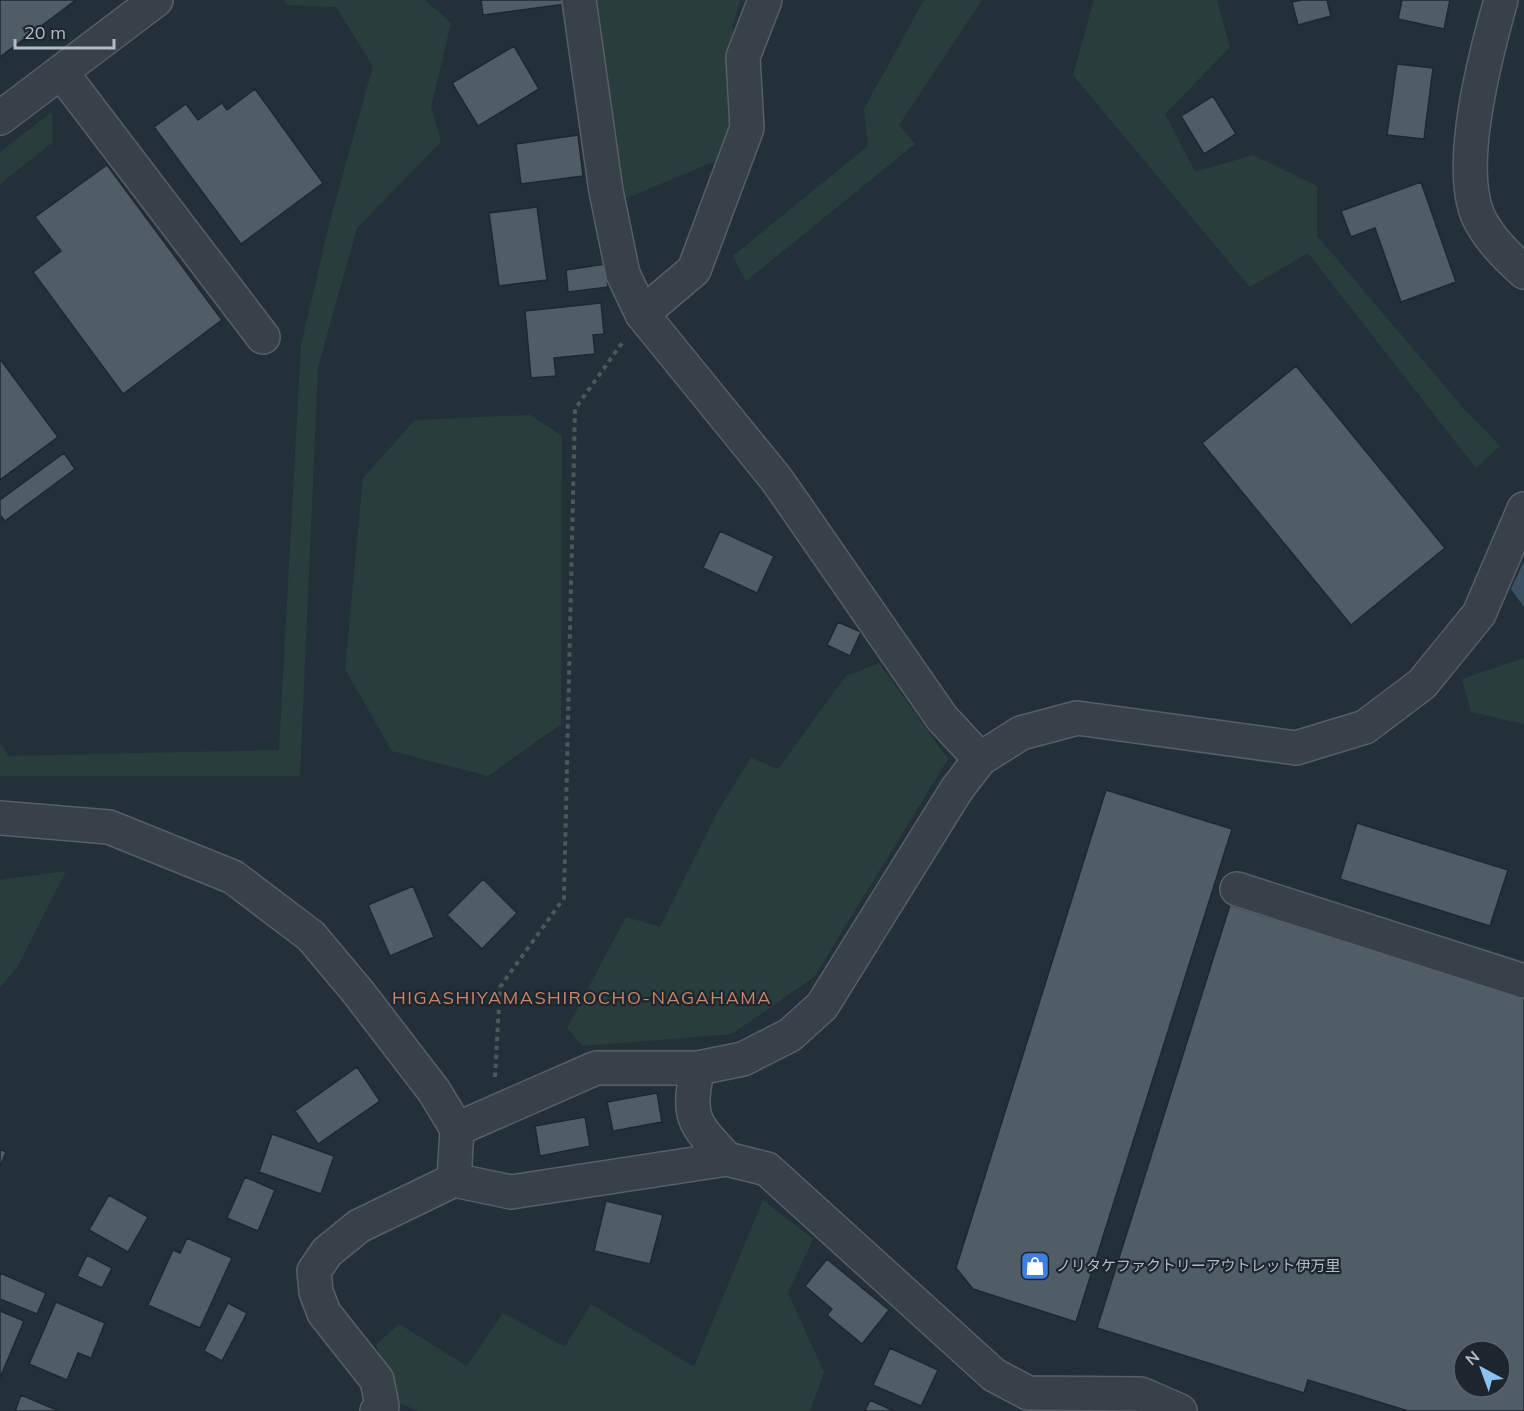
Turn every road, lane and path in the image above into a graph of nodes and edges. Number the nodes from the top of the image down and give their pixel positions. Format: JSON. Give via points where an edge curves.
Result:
{"nodes":[{"id":1,"x":156,"y":0,"type":"edge"},
{"id":2,"x":579,"y":0,"type":"edge"},
{"id":3,"x":765,"y":0,"type":"edge"},
{"id":4,"x":1501,"y":0,"type":"edge"},
{"id":5,"x":61,"y":72,"type":"junction"},
{"id":6,"x":0,"y":118,"type":"edge"},
{"id":7,"x":1524,"y":272,"type":"edge"},
{"id":8,"x":642,"y":314,"type":"junction"},
{"id":9,"x":263,"y":337,"type":"dead end"},
{"id":10,"x":1524,"y":509,"type":"edge"},
{"id":11,"x":980,"y":759,"type":"junction"},
{"id":12,"x":0,"y":818,"type":"edge"},
{"id":13,"x":1237,"y":889,"type":"dead end"},
{"id":14,"x":1524,"y":981,"type":"edge"},
{"id":15,"x":698,"y":1068,"type":"junction"},
{"id":16,"x":493,"y":1114,"type":"junction"},
{"id":17,"x":458,"y":1129,"type":"junction"},
{"id":18,"x":727,"y":1159,"type":"junction"},
{"id":19,"x":454,"y":1180,"type":"junction"},
{"id":20,"x":377,"y":1411,"type":"edge"},
{"id":21,"x":1180,"y":1411,"type":"edge"}],
"edges":[{"from":1,"to":5,"type":"street"},
{"from":2,"to":8,"type":"street","via":[[618,254]]},
{"from":3,"to":8,"type":"street","via":[[743,57],[747,128],[694,270]]},
{"from":4,"to":7,"type":"street","via":[[1482,69],[1469,173],[1478,215],[1500,249]]},
{"from":5,"to":6,"type":"street"},
{"from":5,"to":9,"type":"street"},
{"from":8,"to":11,"type":"street","via":[[777,480],[942,718]]},
{"from":8,"to":16,"type":"path","via":[[575,409],[564,898],[500,987]]},
{"from":10,"to":11,"type":"street","via":[[1479,614],[1422,684],[1365,727],[1296,748],[1077,718],[1021,733]]},
{"from":11,"to":15,"type":"street","via":[[957,789],[822,1006],[790,1035],[743,1059]]},
{"from":12,"to":17,"type":"street","via":[[109,826],[233,877],[311,936],[427,1082]]},
{"from":13,"to":14,"type":"street"},
{"from":15,"to":16,"type":"street","via":[[596,1068]]},
{"from":15,"to":18,"type":"street","via":[[690,1098],[699,1130]]},
{"from":16,"to":17,"type":"street"},
{"from":17,"to":19,"type":"street"},
{"from":18,"to":19,"type":"street","via":[[511,1192]]},
{"from":18,"to":21,"type":"street","via":[[767,1169],[994,1375],[1028,1393],[1141,1394]]},
{"from":19,"to":20,"type":"street","via":[[359,1226],[327,1252],[314,1270],[316,1292],[324,1312],[377,1380],[382,1406]]}]}
